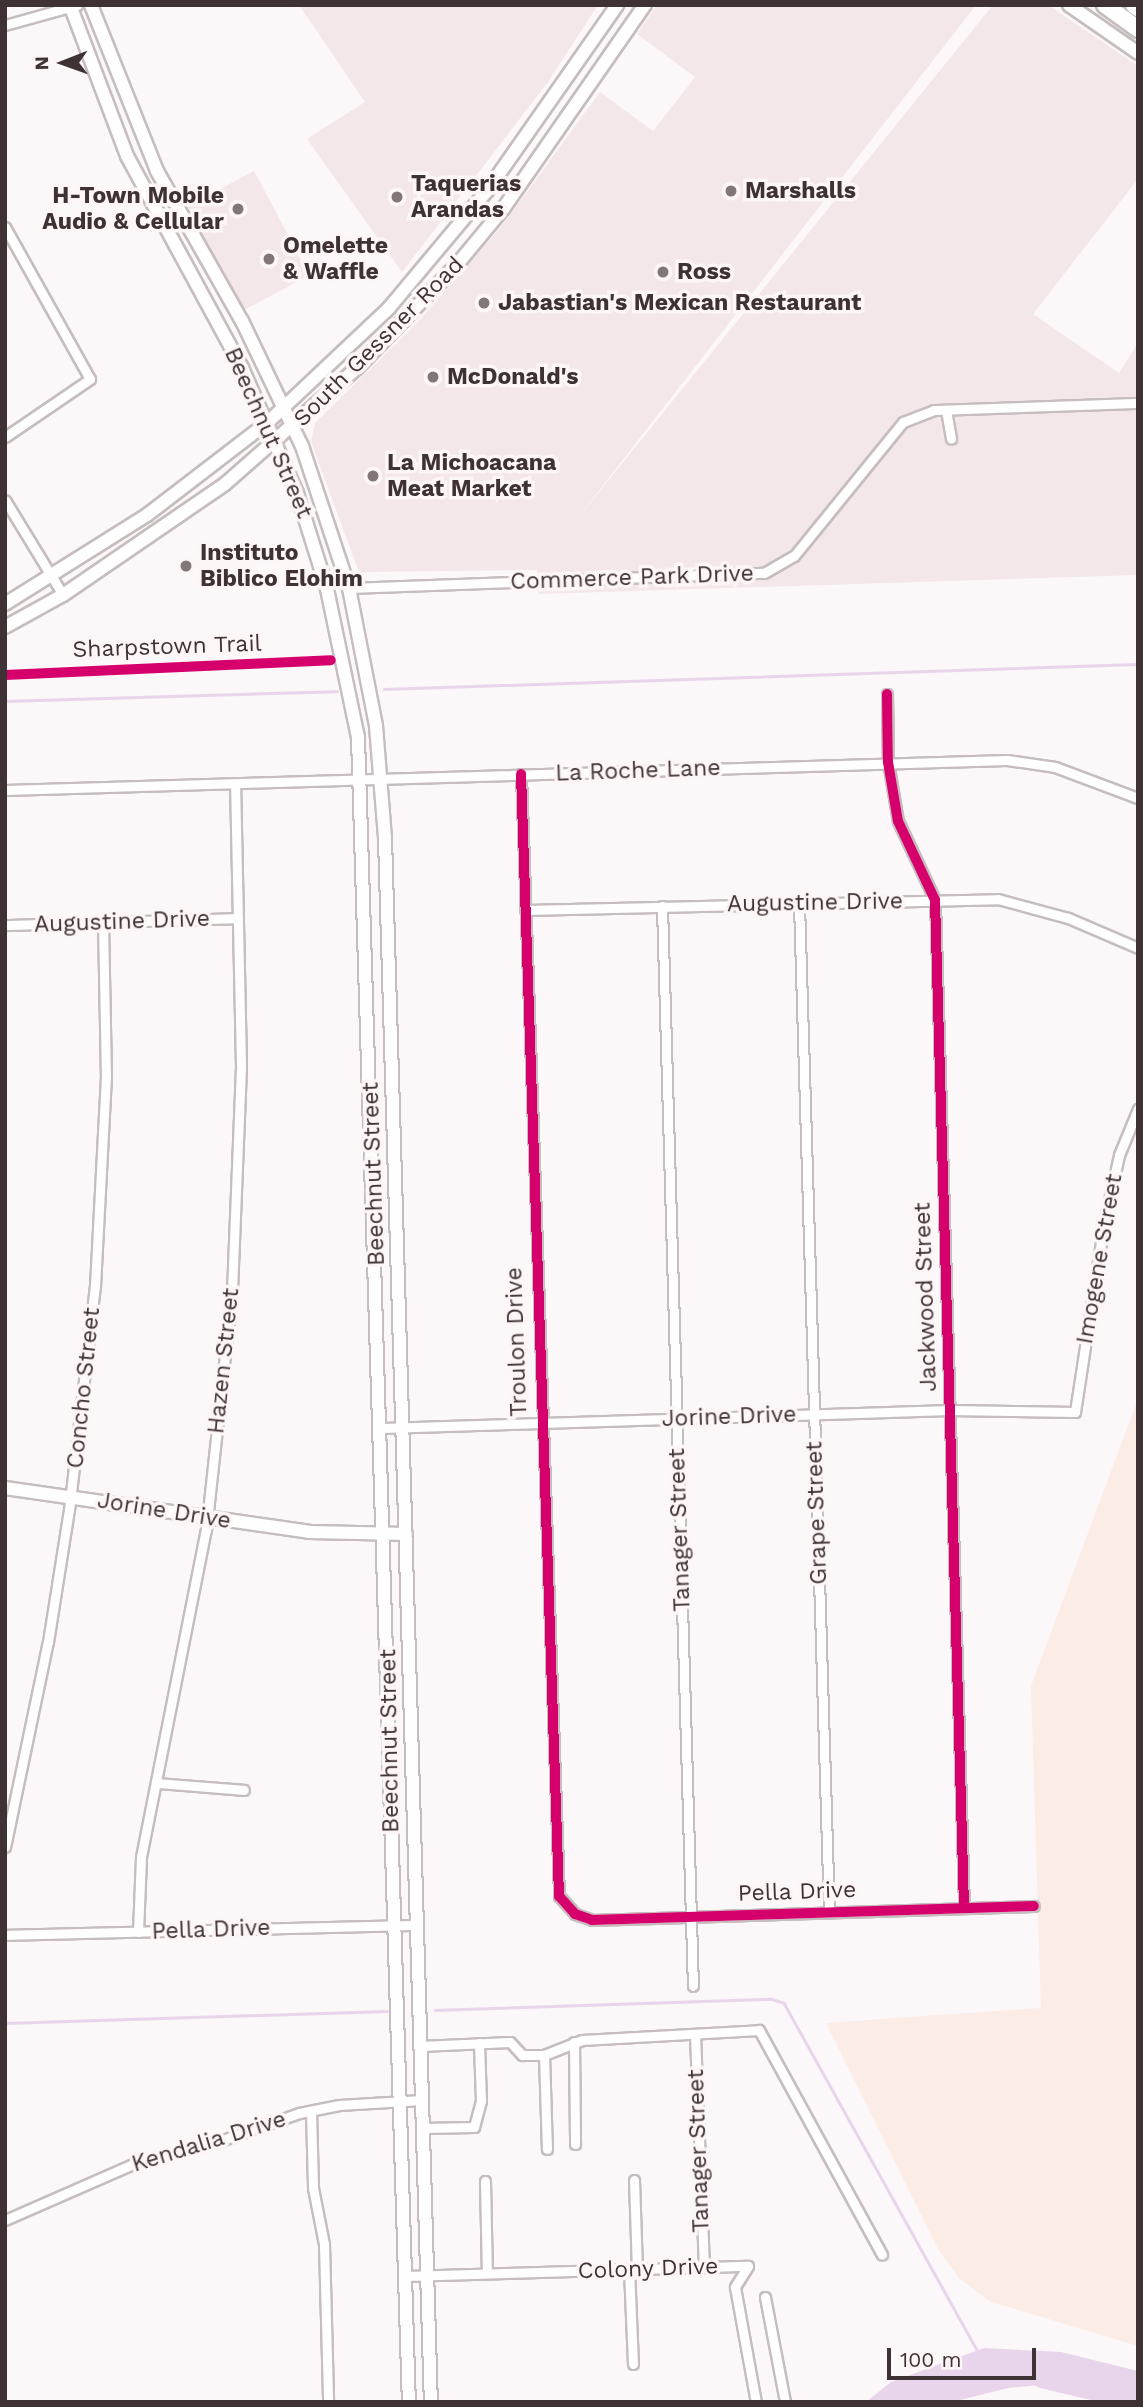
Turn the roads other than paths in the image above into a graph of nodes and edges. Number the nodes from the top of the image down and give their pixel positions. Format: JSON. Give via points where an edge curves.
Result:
{"nodes":[{"id":1,"x":91,"y":5,"type":"edge"},
{"id":2,"x":617,"y":5,"type":"edge"},
{"id":3,"x":645,"y":5,"type":"edge"},
{"id":4,"x":1069,"y":5,"type":"edge"},
{"id":5,"x":1105,"y":5,"type":"edge"},
{"id":6,"x":72,"y":6,"type":"edge"},
{"id":7,"x":5,"y":25,"type":"edge"},
{"id":8,"x":1138,"y":29,"type":"edge"},
{"id":9,"x":1138,"y":53,"type":"edge"},
{"id":10,"x":574,"y":71,"type":"junction"},
{"id":11,"x":594,"y":83,"type":"junction"},
{"id":12,"x":146,"y":146,"type":"junction"},
{"id":13,"x":127,"y":156,"type":"junction"},
{"id":14,"x":5,"y":227,"type":"edge"},
{"id":15,"x":215,"y":274,"type":"junction"},
{"id":16,"x":197,"y":285,"type":"junction"},
{"id":17,"x":1138,"y":403,"type":"edge"},
{"id":18,"x":286,"y":407,"type":"junction"},
{"id":19,"x":946,"y":410,"type":"junction"},
{"id":20,"x":267,"y":423,"type":"junction"},
{"id":21,"x":295,"y":427,"type":"junction"},
{"id":22,"x":5,"y":437,"type":"edge"},
{"id":23,"x":951,"y":439,"type":"dead end"},
{"id":24,"x":276,"y":443,"type":"junction"},
{"id":25,"x":5,"y":500,"type":"edge"},
{"id":26,"x":51,"y":577,"type":"junction"},
{"id":27,"x":349,"y":588,"type":"junction"},
{"id":28,"x":63,"y":595,"type":"junction"},
{"id":29,"x":5,"y":604,"type":"edge"},
{"id":30,"x":5,"y":627,"type":"edge"},
{"id":31,"x":887,"y":694,"type":"dead end"},
{"id":32,"x":888,"y":762,"type":"junction"},
{"id":33,"x":521,"y":775,"type":"junction"},
{"id":34,"x":362,"y":779,"type":"junction"},
{"id":35,"x":381,"y":779,"type":"junction"},
{"id":36,"x":235,"y":784,"type":"junction"},
{"id":37,"x":5,"y":790,"type":"edge"},
{"id":38,"x":1138,"y":798,"type":"edge"},
{"id":39,"x":935,"y":900,"type":"junction"},
{"id":40,"x":799,"y":903,"type":"junction"},
{"id":41,"x":662,"y":906,"type":"junction"},
{"id":42,"x":525,"y":910,"type":"junction"},
{"id":43,"x":238,"y":918,"type":"junction"},
{"id":44,"x":103,"y":922,"type":"junction"},
{"id":45,"x":5,"y":925,"type":"edge"},
{"id":46,"x":1138,"y":948,"type":"edge"},
{"id":47,"x":390,"y":984,"type":"junction"},
{"id":48,"x":368,"y":985,"type":"junction"},
{"id":49,"x":1138,"y":1109,"type":"edge"},
{"id":50,"x":376,"y":1217,"type":"junction"},
{"id":51,"x":397,"y":1217,"type":"junction"},
{"id":52,"x":950,"y":1410,"type":"junction"},
{"id":53,"x":1075,"y":1412,"type":"joint"},
{"id":54,"x":814,"y":1415,"type":"junction"},
{"id":55,"x":677,"y":1419,"type":"junction"},
{"id":56,"x":540,"y":1423,"type":"junction"},
{"id":57,"x":383,"y":1428,"type":"junction"},
{"id":58,"x":403,"y":1428,"type":"junction"},
{"id":59,"x":5,"y":1488,"type":"edge"},
{"id":60,"x":72,"y":1497,"type":"junction"},
{"id":61,"x":207,"y":1518,"type":"junction"},
{"id":62,"x":385,"y":1534,"type":"junction"},
{"id":63,"x":406,"y":1534,"type":"junction"},
{"id":64,"x":411,"y":1730,"type":"junction"},
{"id":65,"x":390,"y":1731,"type":"junction"},
{"id":66,"x":157,"y":1783,"type":"junction"},
{"id":67,"x":244,"y":1790,"type":"dead end"},
{"id":68,"x":5,"y":1847,"type":"edge"},
{"id":69,"x":566,"y":1906,"type":"joint"},
{"id":70,"x":1034,"y":1906,"type":"dead end"},
{"id":71,"x":964,"y":1908,"type":"junction"},
{"id":72,"x":829,"y":1912,"type":"junction"},
{"id":73,"x":691,"y":1917,"type":"junction"},
{"id":74,"x":395,"y":1925,"type":"junction"},
{"id":75,"x":417,"y":1925,"type":"junction"},
{"id":76,"x":138,"y":1932,"type":"junction"},
{"id":77,"x":5,"y":1935,"type":"edge"},
{"id":78,"x":693,"y":1986,"type":"dead end"},
{"id":79,"x":695,"y":2035,"type":"junction"},
{"id":80,"x":574,"y":2042,"type":"junction"},
{"id":81,"x":479,"y":2043,"type":"junction"},
{"id":82,"x":420,"y":2046,"type":"junction"},
{"id":83,"x":544,"y":2055,"type":"junction"},
{"id":84,"x":422,"y":2100,"type":"junction"},
{"id":85,"x":401,"y":2101,"type":"junction"},
{"id":86,"x":311,"y":2111,"type":"junction"},
{"id":87,"x":422,"y":2128,"type":"junction"},
{"id":88,"x":575,"y":2144,"type":"dead end"},
{"id":89,"x":547,"y":2149,"type":"dead end"},
{"id":90,"x":634,"y":2180,"type":"dead end"},
{"id":91,"x":485,"y":2181,"type":"dead end"},
{"id":92,"x":5,"y":2220,"type":"edge"},
{"id":93,"x":882,"y":2255,"type":"dead end"},
{"id":94,"x":704,"y":2267,"type":"junction"},
{"id":95,"x":633,"y":2269,"type":"junction"},
{"id":96,"x":487,"y":2273,"type":"junction"},
{"id":97,"x":427,"y":2275,"type":"junction"},
{"id":98,"x":406,"y":2276,"type":"junction"},
{"id":99,"x":765,"y":2297,"type":"dead end"},
{"id":100,"x":633,"y":2364,"type":"dead end"},
{"id":101,"x":328,"y":2402,"type":"edge"},
{"id":102,"x":409,"y":2402,"type":"edge"},
{"id":103,"x":431,"y":2402,"type":"edge"},
{"id":104,"x":756,"y":2402,"type":"edge"},
{"id":105,"x":785,"y":2402,"type":"edge"}],
"edges":[{"from":1,"to":12,"type":"main road","name":"Beechnut Street"},
{"from":2,"to":10,"type":"main road","name":"South Gessner Road"},
{"from":3,"to":11,"type":"main road","name":"South Gessner Road"},
{"from":4,"to":9,"type":"main road"},
{"from":5,"to":8,"type":"highway"},
{"from":6,"to":7,"type":"street"},
{"from":6,"to":13,"type":"main road","name":"Beechnut Street"},
{"from":10,"to":11,"type":"main road"},
{"from":10,"to":18,"type":"main road","name":"South Gessner Road","via":[[434,258]]},
{"from":11,"to":21,"type":"main road","name":"South Gessner Road","via":[[455,267]]},
{"from":12,"to":13,"type":"main road"},
{"from":12,"to":15,"type":"main road","name":"Beechnut Street"},
{"from":13,"to":16,"type":"main road","name":"Beechnut Street"},
{"from":14,"to":22,"type":"street","via":[[90,379]]},
{"from":15,"to":16,"type":"main road"},
{"from":15,"to":18,"type":"main road","name":"Beechnut Street"},
{"from":16,"to":20,"type":"main road","name":"Beechnut Street"},
{"from":17,"to":19,"type":"street","name":"Commerce Park Drive"},
{"from":18,"to":20,"type":"main road","name":"South Gessner Road"},
{"from":18,"to":21,"type":"main road","name":"Beechnut Street"},
{"from":19,"to":23,"type":"street"},
{"from":19,"to":27,"type":"street","name":"Commerce Park Drive","via":[[903,422],[793,556],[764,573]]},
{"from":20,"to":24,"type":"main road","name":"Beechnut Street"},
{"from":20,"to":26,"type":"main road","name":"South Gessner Road","via":[[147,515]]},
{"from":21,"to":24,"type":"main road","name":"South Gessner Road"},
{"from":21,"to":27,"type":"main road","name":"Beechnut Street","via":[[323,499]]},
{"from":24,"to":28,"type":"main road","name":"South Gessner Road"},
{"from":24,"to":34,"type":"main road","name":"Beechnut Street","via":[[325,578],[353,704]]},
{"from":25,"to":26,"type":"street"},
{"from":26,"to":28,"type":"street"},
{"from":26,"to":29,"type":"main road","name":"South Gessner Road"},
{"from":27,"to":35,"type":"main road","name":"Beechnut Street","via":[[371,697]]},
{"from":28,"to":30,"type":"main road","name":"South Gessner Road"},
{"from":31,"to":32,"type":"street","name":"Jackwood Street"},
{"from":32,"to":33,"type":"street","name":"La Roche Lane"},
{"from":32,"to":38,"type":"street","name":"La Roche Lane","via":[[1034,762]]},
{"from":32,"to":39,"type":"street","name":"Jackwood Street","via":[[898,824]]},
{"from":33,"to":35,"type":"street","name":"La Roche Lane"},
{"from":33,"to":42,"type":"street","name":"Troulon Drive"},
{"from":34,"to":35,"type":"street","name":"La Roche Lane"},
{"from":34,"to":36,"type":"street","name":"La Roche Lane"},
{"from":34,"to":48,"type":"main road","name":"Beechnut Street"},
{"from":35,"to":47,"type":"main road","name":"Beechnut Street"},
{"from":36,"to":37,"type":"street","name":"La Roche Lane"},
{"from":36,"to":43,"type":"street","name":"Hazen Street"},
{"from":39,"to":40,"type":"street","name":"Augustine Drive"},
{"from":39,"to":46,"type":"street","name":"Augustine Drive","via":[[1014,900]]},
{"from":39,"to":52,"type":"street","name":"Jackwood Street"},
{"from":40,"to":41,"type":"street","name":"Augustine Drive"},
{"from":40,"to":54,"type":"street","name":"Grape Street"},
{"from":41,"to":42,"type":"street","name":"Augustine Drive"},
{"from":41,"to":55,"type":"street","name":"Tanager Street"},
{"from":42,"to":56,"type":"street","name":"Troulon Drive"},
{"from":43,"to":44,"type":"street","name":"Augustine Drive"},
{"from":43,"to":61,"type":"street","name":"Hazen Street","via":[[241,1066],[232,1291]]},
{"from":44,"to":45,"type":"street","name":"Augustine Drive"},
{"from":44,"to":60,"type":"street","name":"Concho Street","via":[[106,1078],[95,1286]]},
{"from":47,"to":48,"type":"main road"},
{"from":47,"to":51,"type":"main road","name":"Beechnut Street"},
{"from":48,"to":50,"type":"main road","name":"Beechnut Street"},
{"from":49,"to":53,"type":"street","name":"Imogene Street","via":[[1119,1155],[1105,1216]]},
{"from":50,"to":51,"type":"main road"},
{"from":50,"to":57,"type":"main road","name":"Beechnut Street"},
{"from":51,"to":58,"type":"main road","name":"Beechnut Street"},
{"from":52,"to":53,"type":"street","name":"Jorine Drive"},
{"from":52,"to":54,"type":"street","name":"Jorine Drive"},
{"from":52,"to":71,"type":"street","name":"Jackwood Street"},
{"from":54,"to":55,"type":"street","name":"Jorine Drive"},
{"from":54,"to":72,"type":"street","name":"Grape Street"},
{"from":55,"to":56,"type":"street","name":"Jorine Drive"},
{"from":55,"to":73,"type":"street","name":"Tanager Street"},
{"from":56,"to":58,"type":"street","name":"Jorine Drive"},
{"from":56,"to":69,"type":"street","name":"Troulon Drive","via":[[555,1883]]},
{"from":57,"to":58,"type":"street","name":"Jorine Drive"},
{"from":57,"to":62,"type":"main road","name":"Beechnut Street"},
{"from":58,"to":63,"type":"main road","name":"Beechnut Street"},
{"from":59,"to":60,"type":"main road","name":"Jorine Drive"},
{"from":60,"to":61,"type":"main road","name":"Jorine Drive"},
{"from":60,"to":68,"type":"street","name":"Concho Street","via":[[48,1642]]},
{"from":61,"to":62,"type":"main road","name":"Jorine Drive","via":[[309,1532]]},
{"from":61,"to":66,"type":"street","name":"Hazen Street"},
{"from":62,"to":63,"type":"main road","name":"Jorine Drive"},
{"from":62,"to":65,"type":"main road","name":"Beechnut Street"},
{"from":63,"to":64,"type":"main road","name":"Beechnut Street"},
{"from":64,"to":65,"type":"main road"},
{"from":64,"to":75,"type":"main road","name":"Beechnut Street"},
{"from":65,"to":74,"type":"main road","name":"Beechnut Street"},
{"from":66,"to":67,"type":"street"},
{"from":66,"to":76,"type":"street","name":"Hazen Street","via":[[141,1857]]},
{"from":69,"to":73,"type":"street","name":"Pella Drive","via":[[592,1920]]},
{"from":70,"to":71,"type":"street","name":"Pella Drive"},
{"from":71,"to":72,"type":"street","name":"Pella Drive"},
{"from":72,"to":73,"type":"street","name":"Pella Drive"},
{"from":73,"to":78,"type":"street","name":"Tanager Street"},
{"from":74,"to":75,"type":"street","name":"Pella Drive"},
{"from":74,"to":76,"type":"street","name":"Pella Drive"},
{"from":74,"to":85,"type":"main road","name":"Beechnut Street"},
{"from":75,"to":82,"type":"main road","name":"Beechnut Street"},
{"from":76,"to":77,"type":"street","name":"Pella Drive"},
{"from":79,"to":80,"type":"street"},
{"from":79,"to":93,"type":"street","via":[[760,2030]]},
{"from":79,"to":94,"type":"street","name":"Tanager Street"},
{"from":80,"to":83,"type":"street"},
{"from":80,"to":88,"type":"street"},
{"from":81,"to":82,"type":"street"},
{"from":81,"to":83,"type":"street","via":[[510,2042],[522,2055]]},
{"from":81,"to":87,"type":"street","via":[[481,2101],[474,2127]]},
{"from":82,"to":84,"type":"main road","name":"Beechnut Street"},
{"from":83,"to":89,"type":"street"},
{"from":84,"to":85,"type":"street","name":"Kendalia Drive"},
{"from":84,"to":87,"type":"main road","name":"Beechnut Street"},
{"from":85,"to":86,"type":"street","name":"Kendalia Drive"},
{"from":85,"to":98,"type":"main road","name":"Beechnut Street"},
{"from":86,"to":92,"type":"street","name":"Kendalia Drive","via":[[133,2164]]},
{"from":86,"to":101,"type":"street","via":[[313,2188],[324,2244]]},
{"from":87,"to":97,"type":"main road","name":"Beechnut Street"},
{"from":90,"to":95,"type":"street"},
{"from":91,"to":96,"type":"street"},
{"from":94,"to":95,"type":"street","name":"Colony Drive"},
{"from":94,"to":104,"type":"street","name":"Colony Drive","via":[[748,2266],[735,2287]]},
{"from":95,"to":96,"type":"street","name":"Colony Drive"},
{"from":95,"to":100,"type":"street"},
{"from":96,"to":97,"type":"street","name":"Colony Drive"},
{"from":97,"to":98,"type":"street","name":"Colony Drive"},
{"from":97,"to":103,"type":"main road","name":"Beechnut Street"},
{"from":98,"to":102,"type":"main road","name":"Beechnut Street"},
{"from":99,"to":105,"type":"street"}]}
